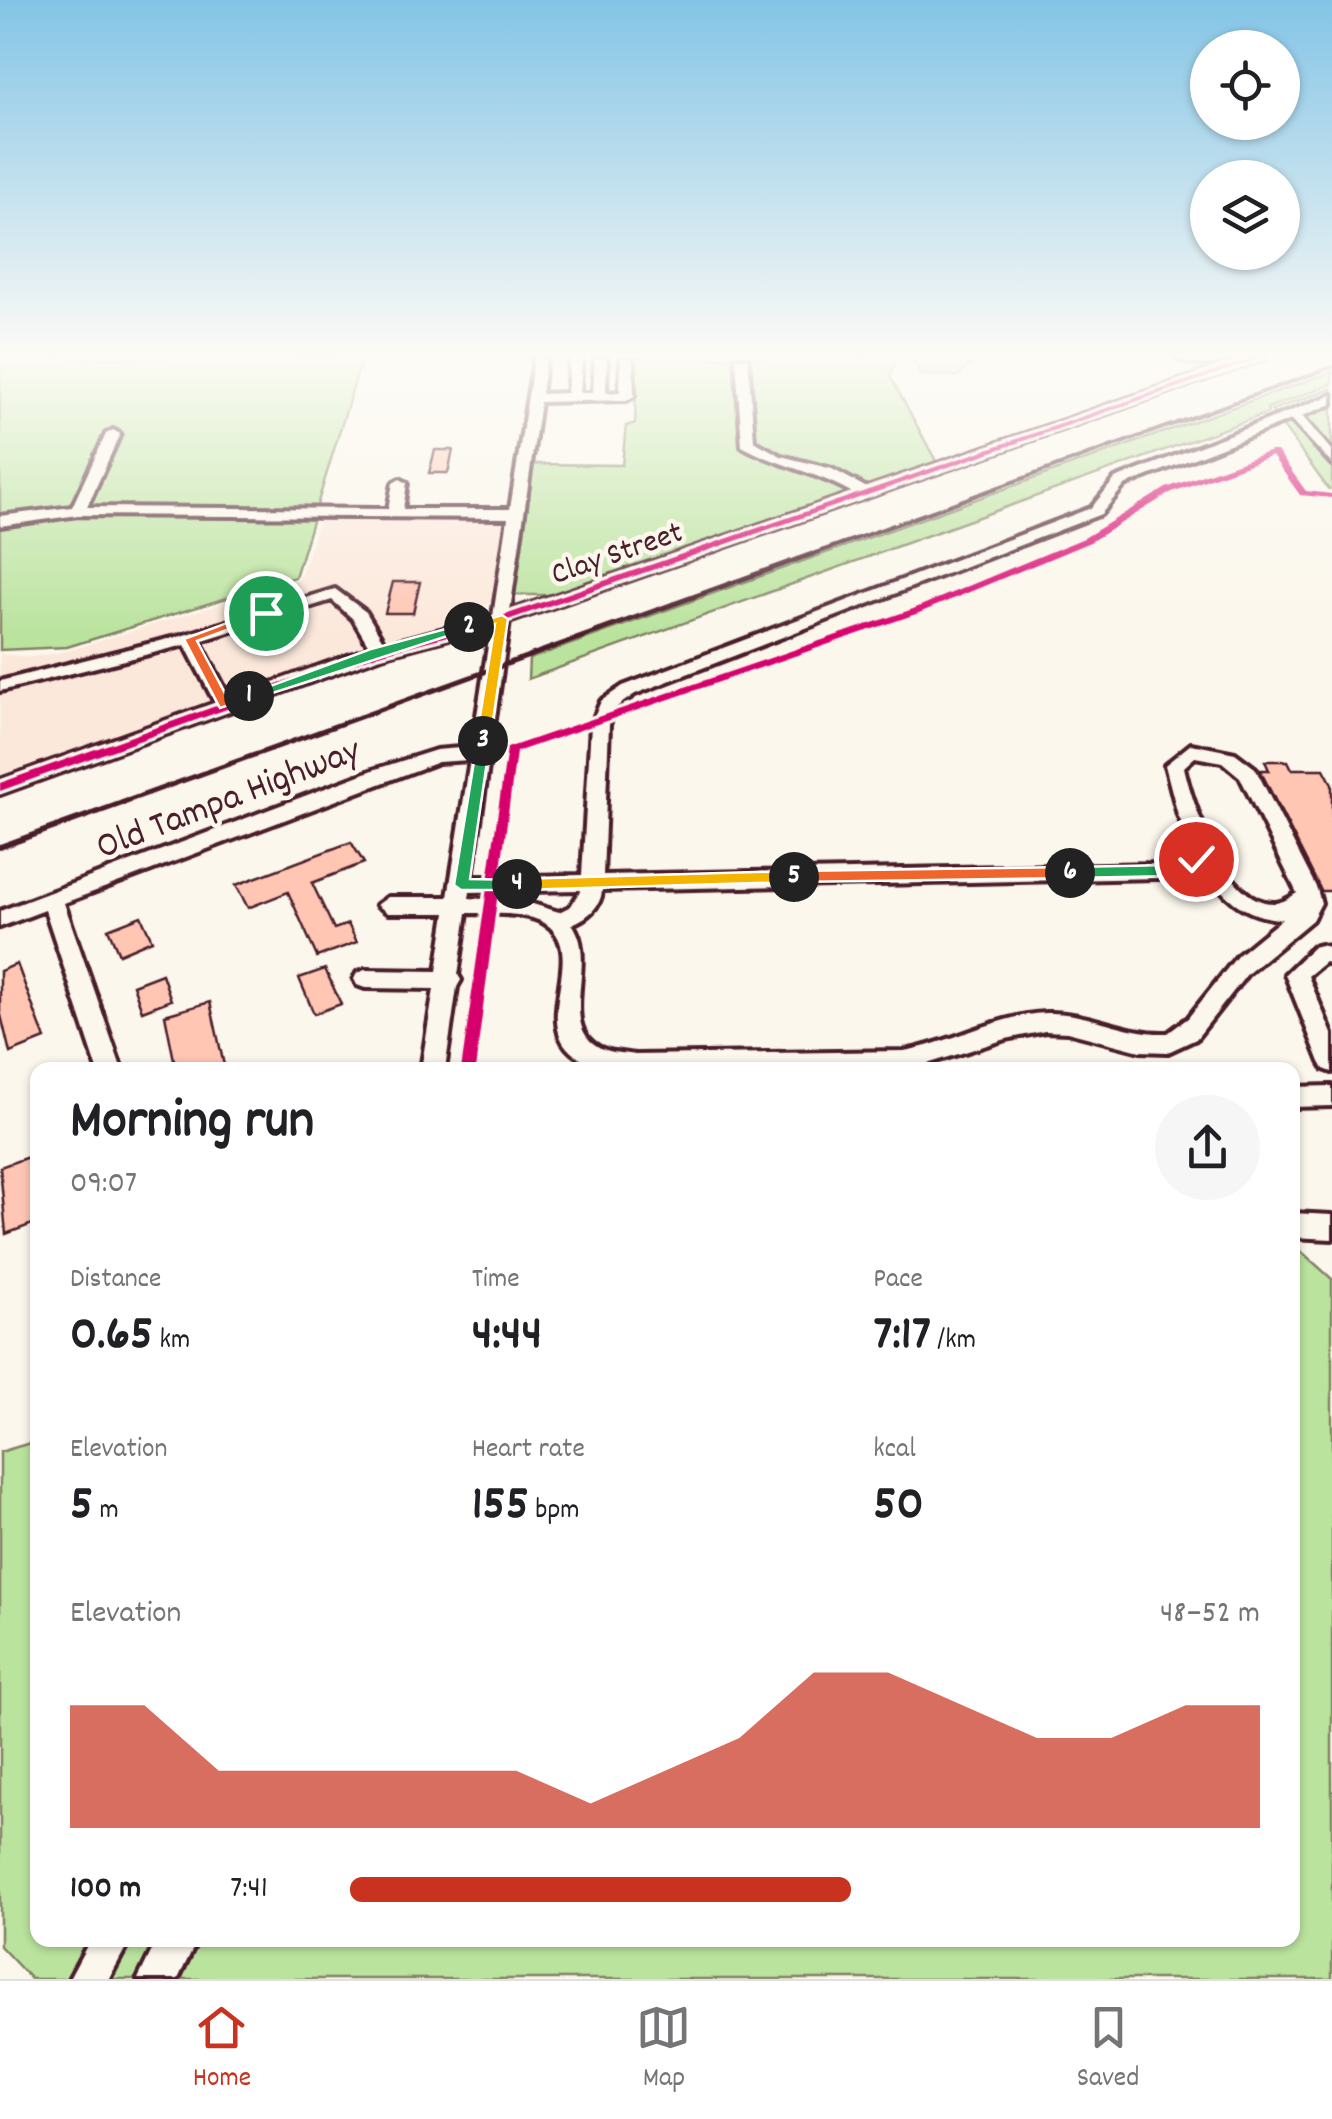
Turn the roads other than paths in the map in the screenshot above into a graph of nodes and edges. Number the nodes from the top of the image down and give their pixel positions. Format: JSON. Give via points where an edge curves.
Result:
{"nodes":[{"id":1,"x":106,"y":450,"type":"edge"},
{"id":2,"x":526,"y":450,"type":"edge"},
{"id":3,"x":760,"y":450,"type":"edge"},
{"id":4,"x":985,"y":450,"type":"edge"},
{"id":5,"x":1216,"y":450,"type":"edge"},
{"id":6,"x":400,"y":483,"type":"dead end"},
{"id":7,"x":866,"y":494,"type":"junction"},
{"id":8,"x":78,"y":511,"type":"junction"},
{"id":9,"x":394,"y":512,"type":"junction"},
{"id":10,"x":517,"y":514,"type":"junction"},
{"id":11,"x":2,"y":518,"type":"edge"},
{"id":12,"x":502,"y":619,"type":"junction"},
{"id":13,"x":190,"y":639,"type":"junction"},
{"id":14,"x":380,"y":651,"type":"junction"},
{"id":15,"x":0,"y":686,"type":"edge"},
{"id":16,"x":225,"y":705,"type":"junction"},
{"id":17,"x":482,"y":753,"type":"junction"},
{"id":18,"x":0,"y":788,"type":"edge"},
{"id":19,"x":1204,"y":848,"type":"junction"},
{"id":20,"x":591,"y":884,"type":"junction"},
{"id":21,"x":460,"y":896,"type":"junction"},
{"id":22,"x":1308,"y":896,"type":"junction"},
{"id":23,"x":52,"y":900,"type":"junction"},
{"id":24,"x":388,"y":905,"type":"dead end"},
{"id":25,"x":0,"y":919,"type":"edge"},
{"id":26,"x":559,"y":921,"type":"junction"},
{"id":27,"x":1332,"y":956,"type":"edge"},
{"id":28,"x":365,"y":979,"type":"dead end"},
{"id":29,"x":450,"y":980,"type":"junction"},
{"id":30,"x":107,"y":1062,"type":"edge"},
{"id":31,"x":435,"y":1062,"type":"edge"},
{"id":32,"x":1332,"y":1062,"type":"edge"},
{"id":33,"x":1332,"y":1096,"type":"edge"},
{"id":34,"x":1300,"y":1097,"type":"edge"},
{"id":35,"x":1300,"y":1225,"type":"edge"},
{"id":36,"x":1332,"y":1227,"type":"edge"},
{"id":37,"x":107,"y":1947,"type":"edge"},
{"id":38,"x":174,"y":1947,"type":"edge"},
{"id":39,"x":88,"y":1979,"type":"edge"},
{"id":40,"x":157,"y":1979,"type":"edge"}],
"edges":[{"from":1,"to":8,"type":"street"},
{"from":2,"to":10,"type":"street"},
{"from":3,"to":7,"type":"street","via":[[827,472]]},
{"from":4,"to":7,"type":"street","name":"Clay Street"},
{"from":5,"to":20,"type":"street","via":[[1120,482],[1096,511],[629,690],[607,705],[600,725]]},
{"from":6,"to":9,"type":"street"},
{"from":7,"to":12,"type":"street","name":"Clay Street"},
{"from":8,"to":9,"type":"street"},
{"from":8,"to":11,"type":"street"},
{"from":9,"to":10,"type":"street"},
{"from":10,"to":12,"type":"street"},
{"from":12,"to":14,"type":"street","name":"Clay Street"},
{"from":12,"to":17,"type":"street"},
{"from":13,"to":14,"type":"street","via":[[336,594],[360,616]]},
{"from":13,"to":15,"type":"street"},
{"from":13,"to":16,"type":"street"},
{"from":14,"to":16,"type":"street","name":"Clay Street"},
{"from":16,"to":18,"type":"street","name":"Clay Street"},
{"from":17,"to":21,"type":"street"},
{"from":17,"to":23,"type":"street","name":"Old Tampa Highway","via":[[436,756],[383,774]]},
{"from":19,"to":20,"type":"street","via":[[1174,870]]},
{"from":19,"to":22,"type":"street","via":[[1230,892],[1247,905],[1278,911]]},
{"from":19,"to":22,"type":"street","via":[[1174,764],[1191,750],[1228,757],[1248,773]]},
{"from":20,"to":21,"type":"street"},
{"from":20,"to":26,"type":"street","via":[[586,905]]},
{"from":21,"to":24,"type":"street"},
{"from":21,"to":26,"type":"street"},
{"from":21,"to":29,"type":"street"},
{"from":22,"to":26,"type":"street","via":[[1304,914],[1242,965],[1188,1031],[1170,1043],[1065,1022],[1036,1023],[904,1061],[603,1062],[576,1044],[569,1030],[570,943]]},
{"from":23,"to":25,"type":"street","name":"Old Tampa Highway"},
{"from":23,"to":30,"type":"street"},
{"from":27,"to":32,"type":"street","via":[[1321,953],[1296,974]]},
{"from":28,"to":29,"type":"street"},
{"from":29,"to":31,"type":"street"},
{"from":33,"to":34,"type":"street"},
{"from":35,"to":36,"type":"street"},
{"from":37,"to":39,"type":"street"},
{"from":38,"to":40,"type":"street"}]}
